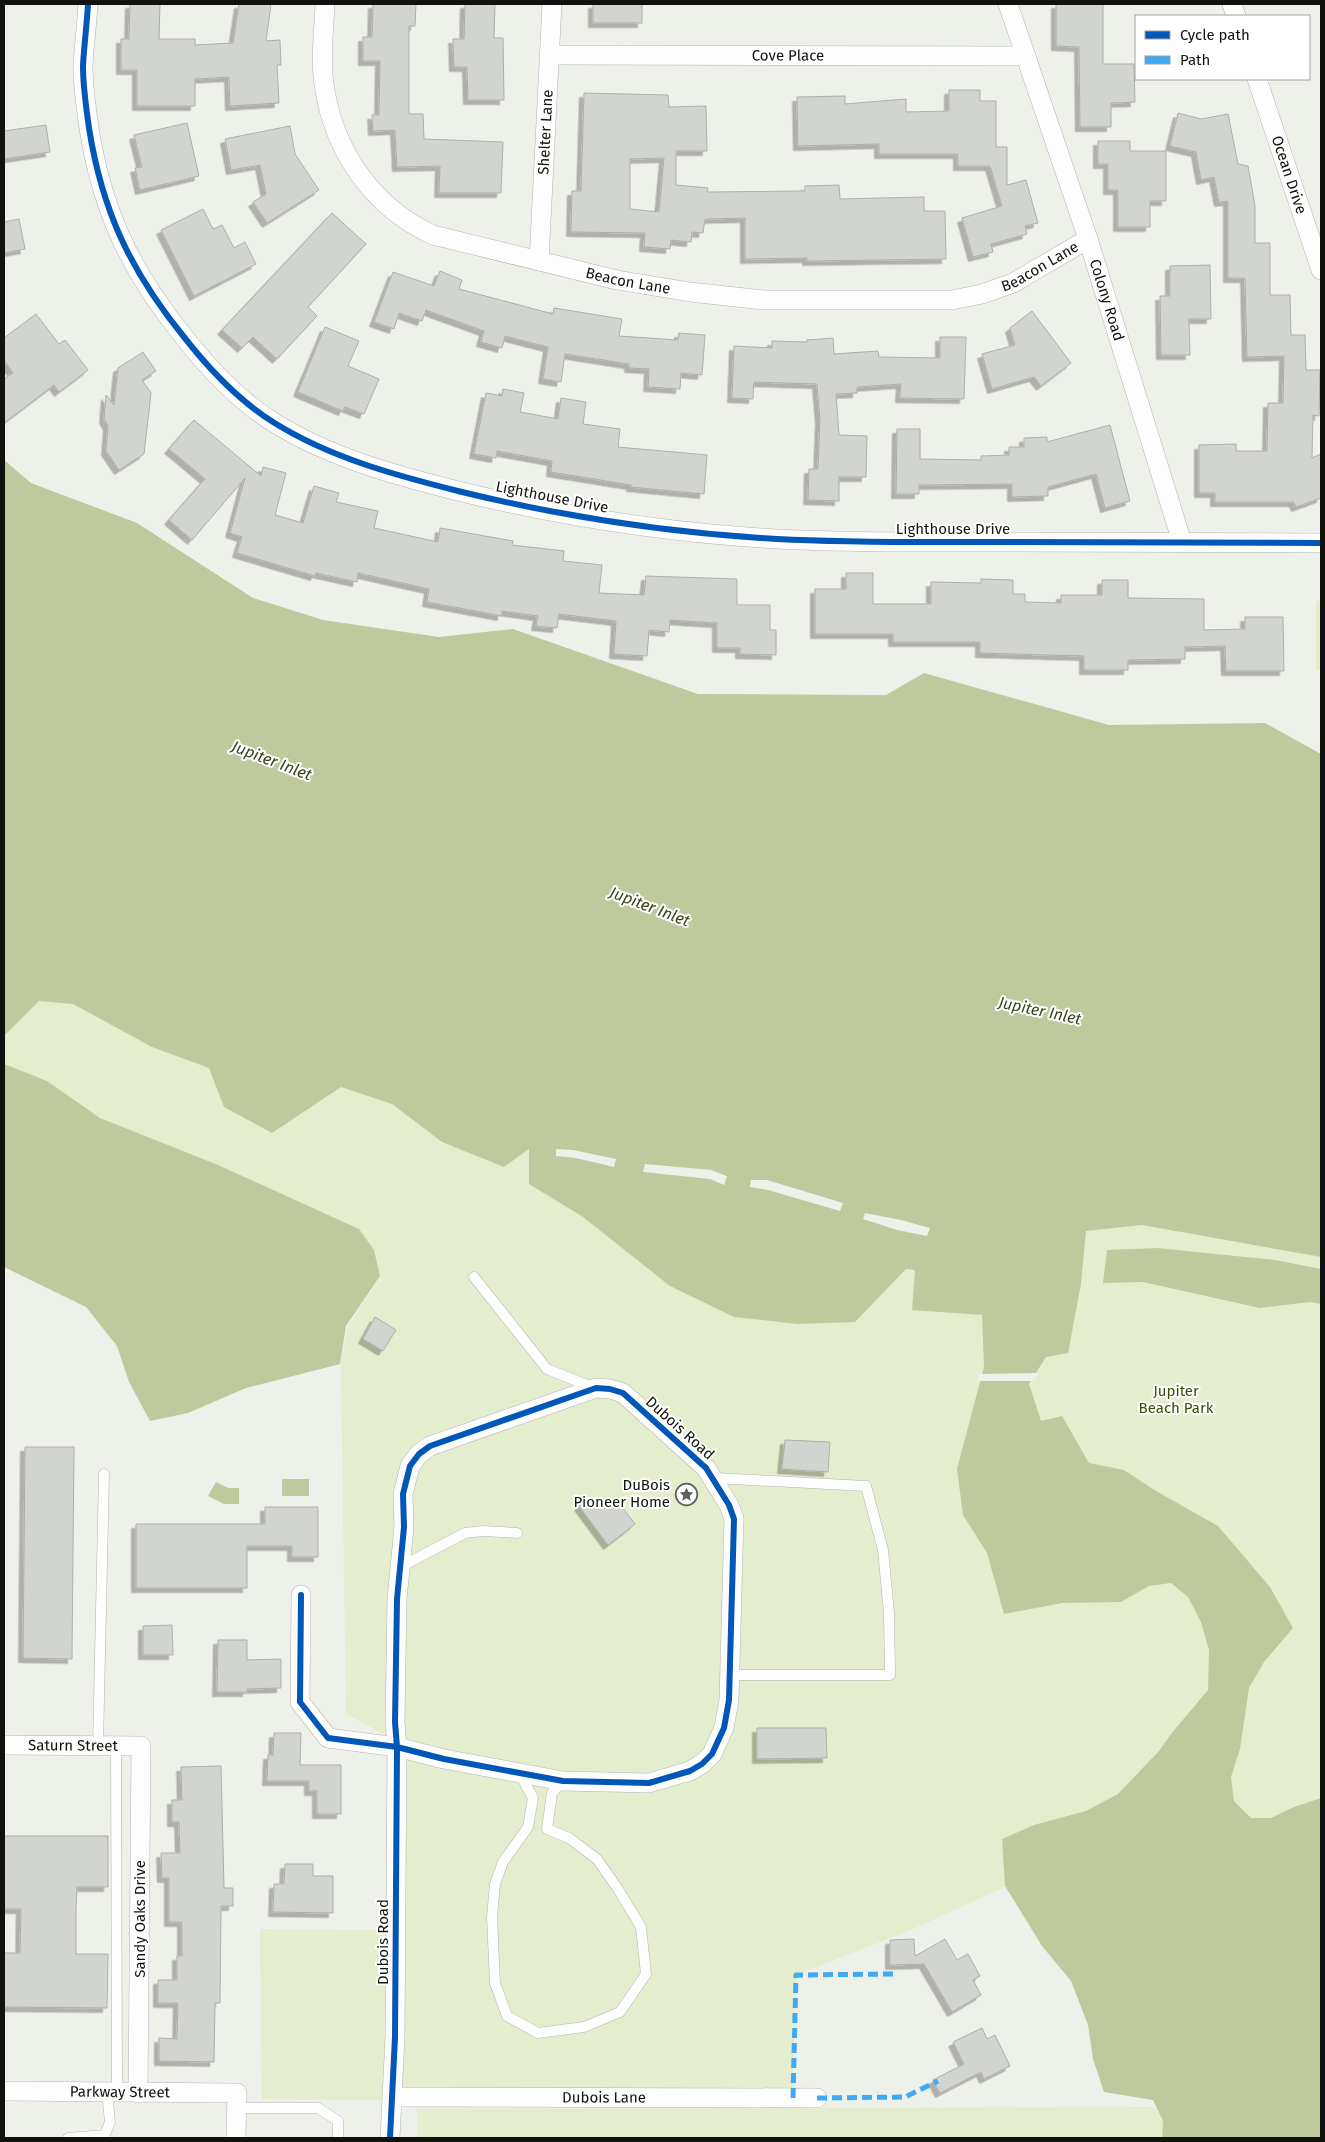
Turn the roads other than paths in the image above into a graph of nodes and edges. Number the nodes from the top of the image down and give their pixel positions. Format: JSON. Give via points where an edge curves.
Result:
{"nodes":[{"id":1,"x":88,"y":4,"type":"edge"},
{"id":2,"x":326,"y":4,"type":"edge"},
{"id":3,"x":552,"y":4,"type":"edge"},
{"id":4,"x":1008,"y":4,"type":"edge"},
{"id":5,"x":550,"y":56,"type":"junction"},
{"id":6,"x":1026,"y":56,"type":"junction"},
{"id":7,"x":1257,"y":80,"type":"edge"},
{"id":8,"x":1088,"y":239,"type":"junction"},
{"id":9,"x":539,"y":261,"type":"junction"},
{"id":10,"x":1321,"y":270,"type":"edge"},
{"id":11,"x":1182,"y":542,"type":"junction"},
{"id":12,"x":1321,"y":543,"type":"edge"},
{"id":13,"x":474,"y":1277,"type":"dead end"},
{"id":14,"x":596,"y":1388,"type":"junction"},
{"id":15,"x":104,"y":1474,"type":"dead end"},
{"id":16,"x":714,"y":1478,"type":"junction"},
{"id":17,"x":517,"y":1533,"type":"dead end"},
{"id":18,"x":400,"y":1567,"type":"junction"},
{"id":19,"x":301,"y":1595,"type":"dead end"},
{"id":20,"x":729,"y":1675,"type":"junction"},
{"id":21,"x":4,"y":1744,"type":"edge"},
{"id":22,"x":107,"y":1746,"type":"junction"},
{"id":23,"x":141,"y":1746,"type":"joint"},
{"id":24,"x":396,"y":1747,"type":"junction"},
{"id":25,"x":520,"y":1774,"type":"junction"},
{"id":26,"x":563,"y":1781,"type":"junction"},
{"id":27,"x":528,"y":1827,"type":"junction"},
{"id":28,"x":547,"y":1828,"type":"junction"},
{"id":29,"x":4,"y":2091,"type":"edge"},
{"id":30,"x":112,"y":2092,"type":"junction"},
{"id":31,"x":138,"y":2093,"type":"junction"},
{"id":32,"x":392,"y":2097,"type":"junction"},
{"id":33,"x":817,"y":2098,"type":"dead end"},
{"id":34,"x":237,"y":2100,"type":"junction"},
{"id":35,"x":68,"y":2138,"type":"edge"},
{"id":36,"x":236,"y":2138,"type":"edge"},
{"id":37,"x":338,"y":2138,"type":"edge"},
{"id":38,"x":390,"y":2138,"type":"edge"}],
"edges":[{"from":1,"to":11,"type":"street","name":"Lighthouse Drive","via":[[84,96],[93,150],[105,203],[133,264],[159,306],[224,382],[250,406],[315,445],[412,480],[576,516],[664,529],[776,539],[865,542]]},
{"from":2,"to":9,"type":"street","name":"Beacon Lane","via":[[324,82],[328,111],[344,152],[360,177],[391,210],[418,228],[463,243]]},
{"from":3,"to":5,"type":"street","name":"Shelter Lane"},
{"from":4,"to":6,"type":"street","name":"Colony Road"},
{"from":5,"to":6,"type":"street","name":"Cove Place"},
{"from":5,"to":9,"type":"street","name":"Shelter Lane"},
{"from":6,"to":8,"type":"street","name":"Colony Road"},
{"from":7,"to":10,"type":"street","name":"Ocean Drive"},
{"from":8,"to":9,"type":"street","name":"Beacon Lane","via":[[1012,284],[952,300],[764,300],[617,280]]},
{"from":8,"to":11,"type":"street","name":"Colony Road"},
{"from":11,"to":12,"type":"street","name":"Lighthouse Drive"},
{"from":13,"to":14,"type":"lane","name":"Dubois Road","via":[[548,1369]]},
{"from":14,"to":16,"type":"street","name":"Dubois Road","via":[[623,1393]]},
{"from":14,"to":18,"type":"street","name":"Dubois Road","via":[[430,1446],[419,1454],[405,1480]]},
{"from":15,"to":22,"type":"lane"},
{"from":16,"to":20,"type":"street","name":"Dubois Road","via":[[734,1519]]},
{"from":16,"to":20,"type":"lane","via":[[866,1486],[883,1550],[889,1613],[890,1675]]},
{"from":17,"to":18,"type":"lane","via":[[465,1533]]},
{"from":18,"to":24,"type":"street","name":"Dubois Road","via":[[396,1598]]},
{"from":19,"to":24,"type":"street","via":[[300,1702],[328,1738]]},
{"from":20,"to":26,"type":"street","name":"Dubois Road","via":[[724,1728],[716,1748],[702,1764],[690,1771],[649,1783]]},
{"from":21,"to":22,"type":"street","name":"Saturn Street"},
{"from":22,"to":23,"type":"street","name":"Saturn Street"},
{"from":22,"to":30,"type":"lane"},
{"from":23,"to":31,"type":"street","name":"Sandy Oaks Drive"},
{"from":24,"to":25,"type":"street","name":"Dubois Road"},
{"from":24,"to":32,"type":"street","name":"Dubois Road"},
{"from":25,"to":26,"type":"street","name":"Dubois Road"},
{"from":25,"to":27,"type":"lane","via":[[532,1798]]},
{"from":26,"to":28,"type":"lane","via":[[552,1793]]},
{"from":27,"to":28,"type":"lane"},
{"from":27,"to":28,"type":"lane","via":[[503,1862],[495,1884],[492,1917],[496,1983],[507,2016],[538,2033],[584,2027],[620,2012],[646,1974],[641,1927],[618,1889],[597,1859],[569,1838]]},
{"from":29,"to":30,"type":"street","name":"Parkway Street"},
{"from":30,"to":31,"type":"street","name":"Parkway Street"},
{"from":30,"to":35,"type":"lane","via":[[110,2122],[105,2135]]},
{"from":31,"to":34,"type":"street","name":"Parkway Street"},
{"from":32,"to":33,"type":"street","name":"Dubois Lane"},
{"from":32,"to":38,"type":"street","name":"Dubois Road"},
{"from":34,"to":36,"type":"street"},
{"from":34,"to":37,"type":"lane","via":[[318,2108],[338,2121]]}]}
